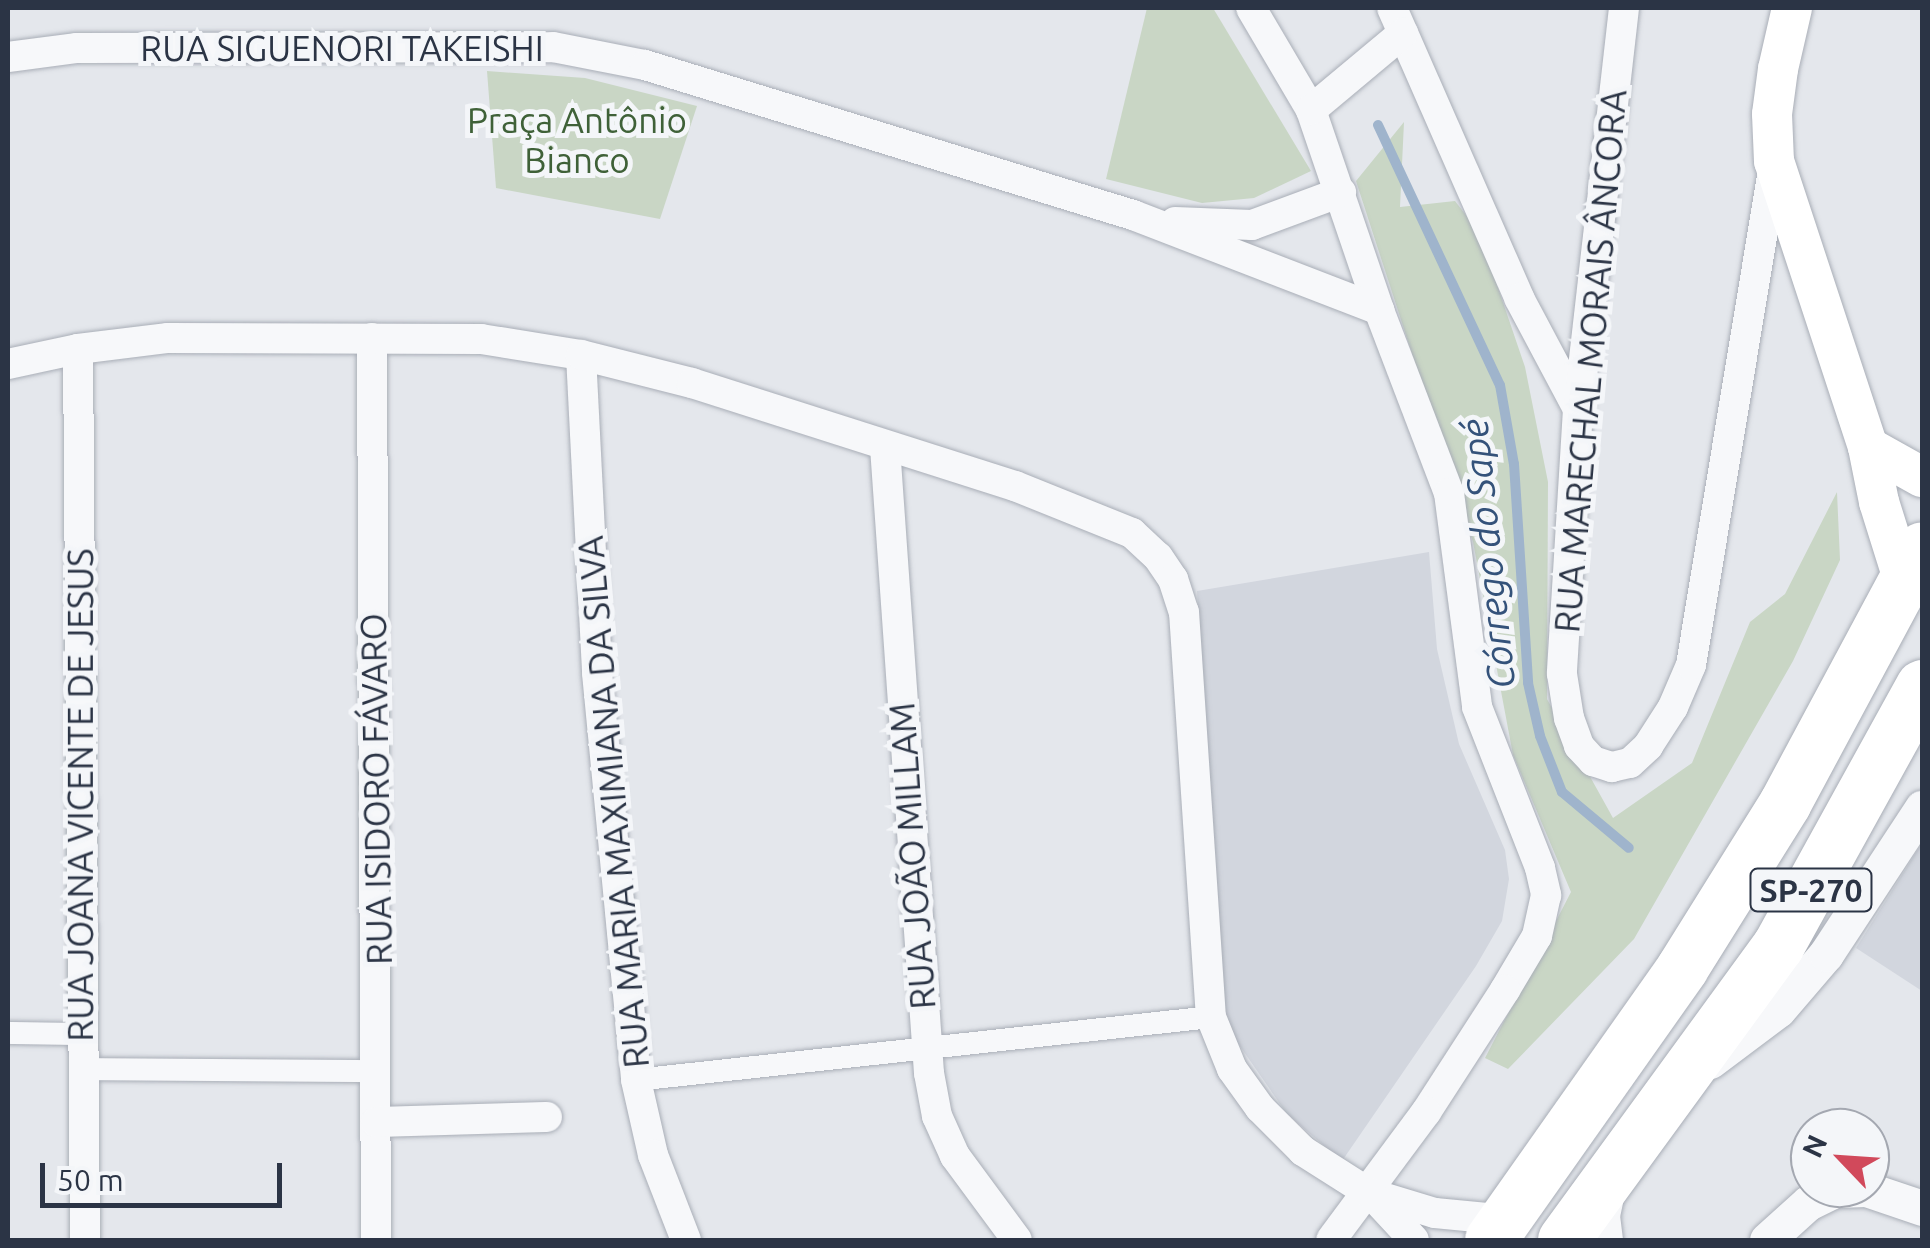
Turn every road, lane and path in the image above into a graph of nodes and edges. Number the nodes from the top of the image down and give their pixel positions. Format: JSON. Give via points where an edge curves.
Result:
{"nodes":[{"id":1,"x":1252,"y":8,"type":"edge"},
{"id":2,"x":1624,"y":8,"type":"edge"},
{"id":3,"x":1792,"y":8,"type":"edge"},
{"id":4,"x":1397,"y":20,"type":"edge"},
{"id":5,"x":8,"y":57,"type":"edge"},
{"id":6,"x":1311,"y":110,"type":"junction"},
{"id":7,"x":1774,"y":161,"type":"junction"},
{"id":8,"x":1342,"y":192,"type":"junction"},
{"id":9,"x":1133,"y":215,"type":"junction"},
{"id":10,"x":1379,"y":310,"type":"junction"},
{"id":11,"x":372,"y":338,"type":"junction"},
{"id":12,"x":78,"y":348,"type":"junction"},
{"id":13,"x":581,"y":355,"type":"junction"},
{"id":14,"x":8,"y":364,"type":"edge"},
{"id":15,"x":1578,"y":410,"type":"junction"},
{"id":16,"x":885,"y":446,"type":"junction"},
{"id":17,"x":1868,"y":447,"type":"junction"},
{"id":18,"x":1922,"y":477,"type":"edge"},
{"id":19,"x":1913,"y":564,"type":"edge"},
{"id":20,"x":1922,"y":686,"type":"edge"},
{"id":21,"x":1922,"y":808,"type":"edge"},
{"id":22,"x":1211,"y":1016,"type":"junction"},
{"id":23,"x":8,"y":1034,"type":"edge"},
{"id":24,"x":82,"y":1034,"type":"junction"},
{"id":25,"x":926,"y":1051,"type":"junction"},
{"id":26,"x":82,"y":1069,"type":"junction"},
{"id":27,"x":378,"y":1071,"type":"junction"},
{"id":28,"x":636,"y":1080,"type":"junction"},
{"id":29,"x":1680,"y":1082,"type":"junction"},
{"id":30,"x":548,"y":1117,"type":"dead end"},
{"id":31,"x":376,"y":1122,"type":"junction"},
{"id":32,"x":1610,"y":1181,"type":"junction"},
{"id":33,"x":1369,"y":1192,"type":"junction"},
{"id":34,"x":1922,"y":1208,"type":"edge"},
{"id":35,"x":1500,"y":1230,"type":"edge"},
{"id":36,"x":85,"y":1240,"type":"edge"},
{"id":37,"x":376,"y":1240,"type":"edge"},
{"id":38,"x":686,"y":1240,"type":"edge"},
{"id":39,"x":1017,"y":1240,"type":"edge"},
{"id":40,"x":1331,"y":1240,"type":"edge"},
{"id":41,"x":1414,"y":1240,"type":"edge"},
{"id":42,"x":1564,"y":1240,"type":"edge"},
{"id":43,"x":1606,"y":1240,"type":"edge"},
{"id":44,"x":1767,"y":1240,"type":"edge"}],
"edges":[{"from":1,"to":6,"type":"street"},
{"from":2,"to":15,"type":"street","name":"RUA MARECHAL MORAIS ÂNCORA"},
{"from":3,"to":7,"type":"main road","via":[[1772,114]]},
{"from":4,"to":6,"type":"street"},
{"from":4,"to":15,"type":"street","via":[[1520,298]]},
{"from":5,"to":9,"type":"street","name":"RUA SIGUENORI TAKEISHI","via":[[77,48],[553,47],[645,66]]},
{"from":6,"to":8,"type":"street"},
{"from":7,"to":15,"type":"street","name":"RUA MARECHAL MORAIS ÂNCORA","via":[[1691,665],[1648,746],[1630,763],[1612,767],[1593,761],[1579,746],[1562,674]]},
{"from":7,"to":17,"type":"main road"},
{"from":8,"to":9,"type":"street","name":"RUA SIGUENORI TAKEISHI","via":[[1252,225]]},
{"from":8,"to":10,"type":"street"},
{"from":9,"to":10,"type":"street","name":"RUA SIGUENORI TAKEISHI"},
{"from":10,"to":33,"type":"street","via":[[1449,493],[1477,708],[1546,895],[1537,936],[1513,977]]},
{"from":11,"to":12,"type":"street","via":[[168,338]]},
{"from":11,"to":13,"type":"street","via":[[481,339]]},
{"from":11,"to":27,"type":"street","name":"RUA ISIDORO FÁVARO"},
{"from":12,"to":14,"type":"street"},
{"from":12,"to":24,"type":"street","name":"RUA JOANA VICENTE DE JESUS"},
{"from":13,"to":16,"type":"street","via":[[692,383]]},
{"from":13,"to":28,"type":"street","name":"RUA MARIA MAXIMIANA DA SILVA","via":[[597,673]]},
{"from":16,"to":22,"type":"street","via":[[1016,486],[1132,533],[1173,579],[1189,664]]},
{"from":16,"to":25,"type":"street","name":"RUA JOÃO MILLAM"},
{"from":17,"to":18,"type":"main road"},
{"from":17,"to":19,"type":"main road","via":[[1879,502]]},
{"from":19,"to":35,"type":"highway","number":"SP-270","via":[[1785,804],[1682,969]]},
{"from":20,"to":29,"type":"highway","number":"SP-270","via":[[1778,947]]},
{"from":21,"to":29,"type":"street","via":[[1826,954],[1778,1010]]},
{"from":22,"to":25,"type":"street","via":[[954,1042]]},
{"from":22,"to":33,"type":"street","via":[[1232,1068],[1260,1108],[1303,1151]]},
{"from":23,"to":24,"type":"street"},
{"from":24,"to":26,"type":"street","name":"RUA JOANA VICENTE DE JESUS"},
{"from":25,"to":28,"type":"street"},
{"from":25,"to":39,"type":"street","name":"RUA JOÃO MILLAM","via":[[937,1116],[954,1156]]},
{"from":26,"to":27,"type":"street"},
{"from":26,"to":36,"type":"street","name":"RUA JOANA VICENTE DE JESUS"},
{"from":27,"to":31,"type":"street","name":"RUA ISIDORO FÁVARO"},
{"from":28,"to":38,"type":"street","name":"RUA MARIA MAXIMIANA DA SILVA","via":[[654,1156]]},
{"from":29,"to":32,"type":"highway","number":"SP-270"},
{"from":30,"to":31,"type":"street"},
{"from":31,"to":37,"type":"street","name":"RUA ISIDORO FÁVARO"},
{"from":32,"to":42,"type":"highway","number":"SP-270"},
{"from":32,"to":43,"type":"street","via":[[1602,1215]]},
{"from":33,"to":35,"type":"street"},
{"from":33,"to":40,"type":"street"},
{"from":33,"to":41,"type":"street"},
{"from":34,"to":44,"type":"street","via":[[1866,1189],[1835,1190],[1808,1203]]}]}
